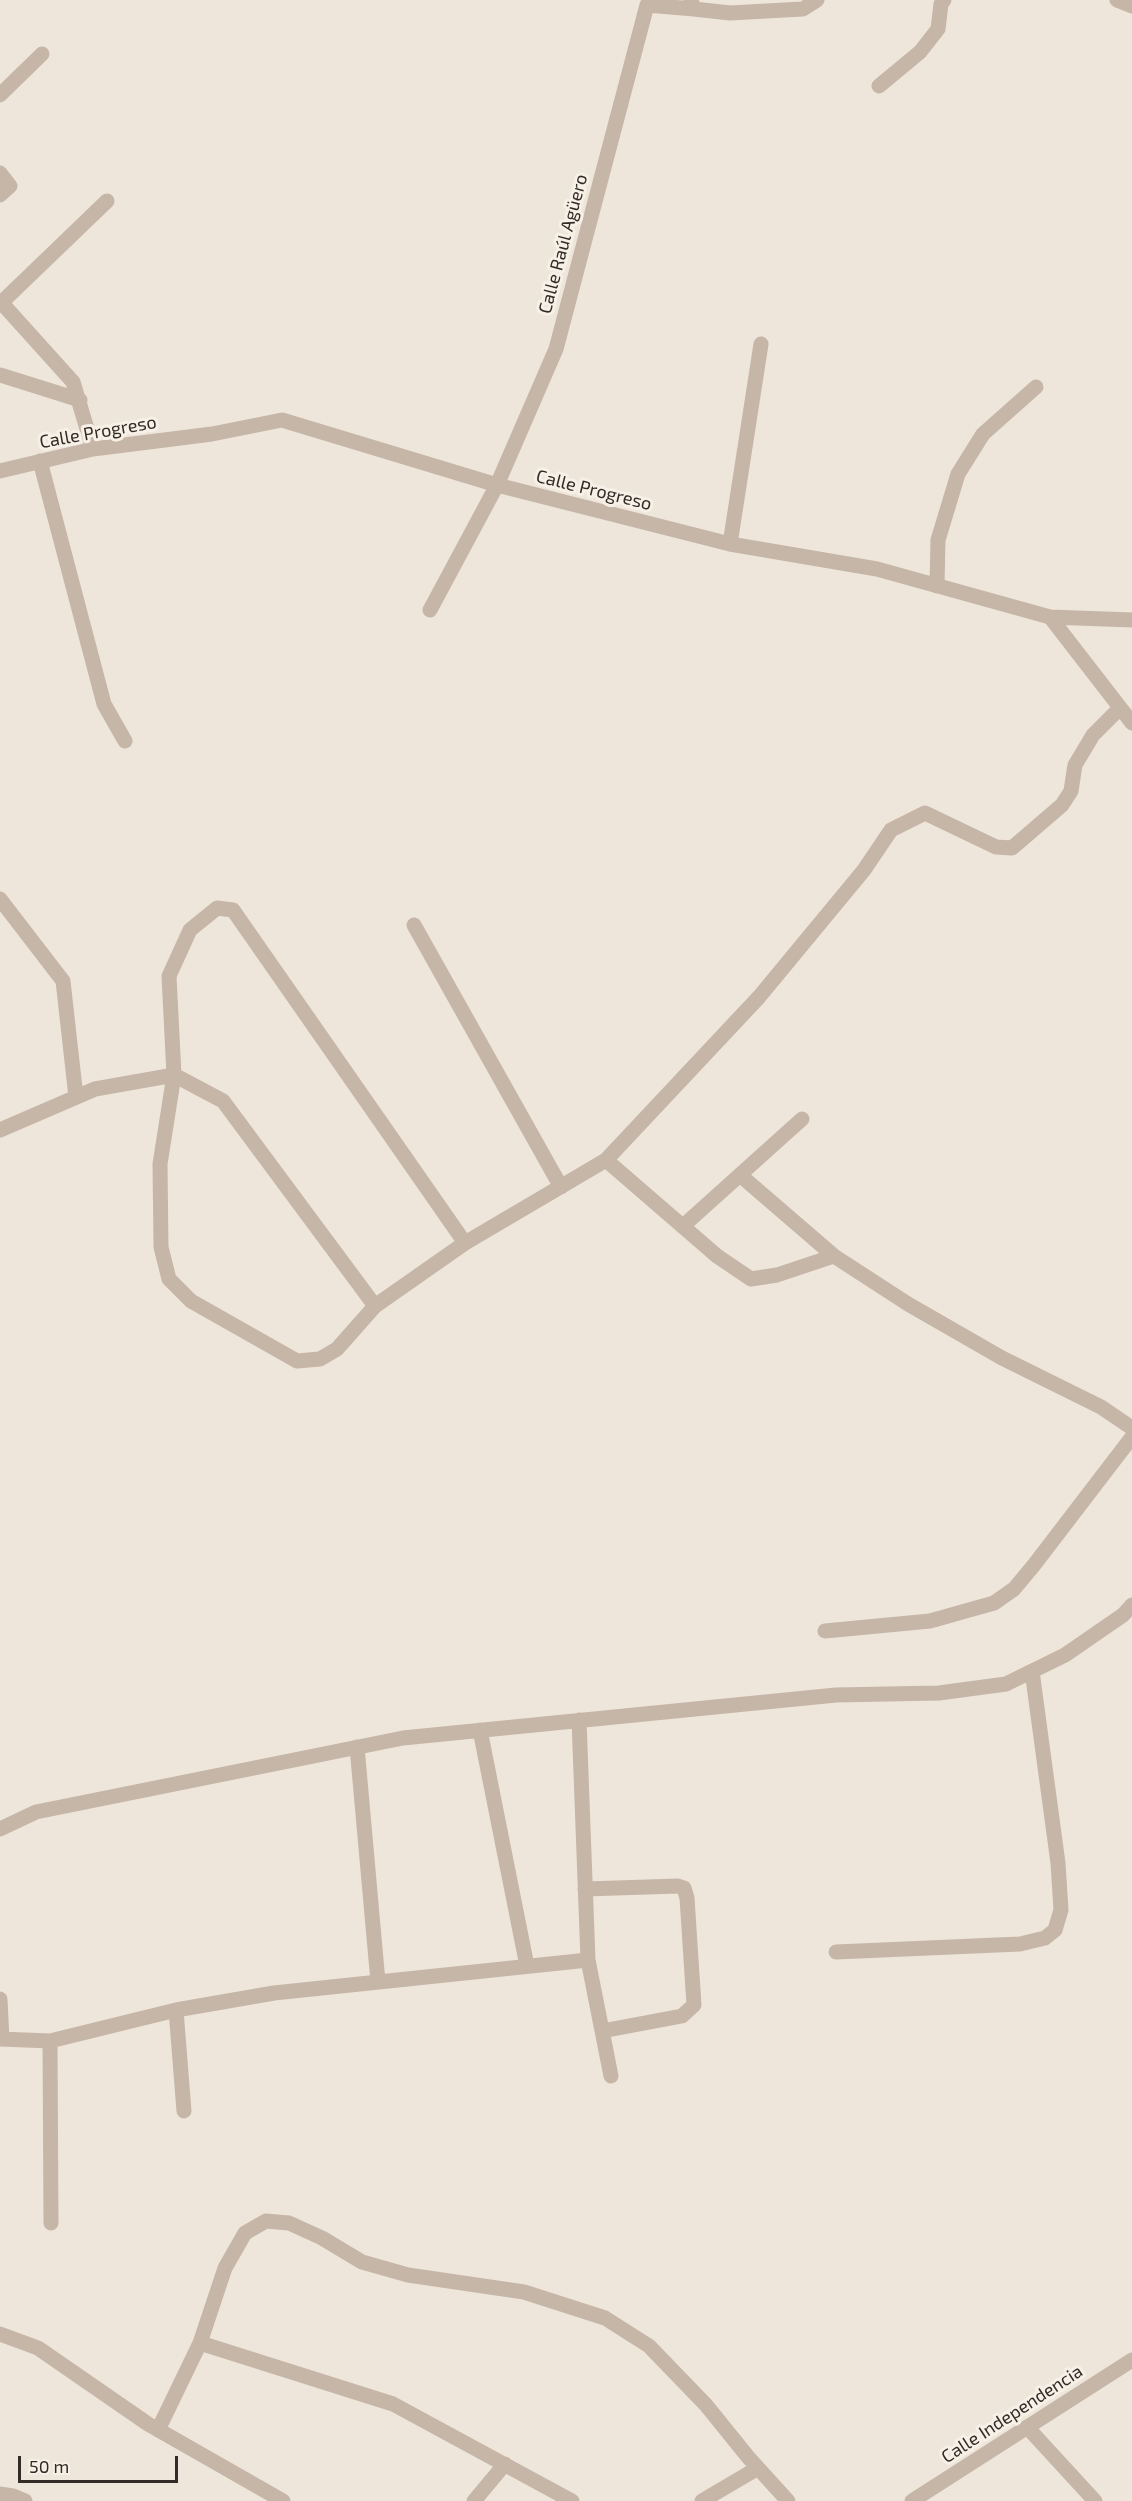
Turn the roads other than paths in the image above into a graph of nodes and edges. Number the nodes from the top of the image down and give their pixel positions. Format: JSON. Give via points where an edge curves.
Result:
{"nodes":[{"id":1,"x":817,"y":0,"type":"edge"},
{"id":2,"x":1118,"y":0,"type":"edge"},
{"id":3,"x":940,"y":1,"type":"edge"},
{"id":4,"x":692,"y":5,"type":"edge"},
{"id":5,"x":1132,"y":6,"type":"edge"},
{"id":6,"x":42,"y":54,"type":"dead end"},
{"id":7,"x":879,"y":86,"type":"dead end"},
{"id":8,"x":0,"y":95,"type":"edge"},
{"id":9,"x":0,"y":173,"type":"edge"},
{"id":10,"x":0,"y":195,"type":"edge"},
{"id":11,"x":106,"y":201,"type":"dead end"},
{"id":12,"x":1,"y":301,"type":"edge"},
{"id":13,"x":761,"y":344,"type":"dead end"},
{"id":14,"x":0,"y":375,"type":"edge"},
{"id":15,"x":1036,"y":387,"type":"dead end"},
{"id":16,"x":80,"y":400,"type":"junction"},
{"id":17,"x":93,"y":449,"type":"junction"},
{"id":18,"x":40,"y":461,"type":"junction"},
{"id":19,"x":0,"y":471,"type":"edge"},
{"id":20,"x":497,"y":485,"type":"junction"},
{"id":21,"x":730,"y":544,"type":"junction"},
{"id":22,"x":937,"y":586,"type":"junction"},
{"id":23,"x":430,"y":610,"type":"dead end"},
{"id":24,"x":1050,"y":618,"type":"junction"},
{"id":25,"x":1132,"y":620,"type":"edge"},
{"id":26,"x":1120,"y":708,"type":"junction"},
{"id":27,"x":1132,"y":723,"type":"edge"},
{"id":28,"x":125,"y":741,"type":"dead end"},
{"id":29,"x":0,"y":899,"type":"edge"},
{"id":30,"x":414,"y":925,"type":"dead end"},
{"id":31,"x":174,"y":1075,"type":"junction"},
{"id":32,"x":76,"y":1097,"type":"junction"},
{"id":33,"x":802,"y":1119,"type":"dead end"},
{"id":34,"x":0,"y":1130,"type":"edge"},
{"id":35,"x":606,"y":1160,"type":"junction"},
{"id":36,"x":740,"y":1175,"type":"junction"},
{"id":37,"x":561,"y":1187,"type":"junction"},
{"id":38,"x":683,"y":1226,"type":"junction"},
{"id":39,"x":465,"y":1243,"type":"junction"},
{"id":40,"x":834,"y":1256,"type":"junction"},
{"id":41,"x":375,"y":1306,"type":"junction"},
{"id":42,"x":1132,"y":1428,"type":"edge"},
{"id":43,"x":1132,"y":1437,"type":"edge"},
{"id":44,"x":1132,"y":1605,"type":"edge"},
{"id":45,"x":825,"y":1631,"type":"dead end"},
{"id":46,"x":1032,"y":1671,"type":"junction"},
{"id":47,"x":579,"y":1720,"type":"junction"},
{"id":48,"x":480,"y":1730,"type":"junction"},
{"id":49,"x":357,"y":1748,"type":"junction"},
{"id":50,"x":0,"y":1829,"type":"edge"},
{"id":51,"x":585,"y":1888,"type":"junction"},
{"id":52,"x":836,"y":1952,"type":"dead end"},
{"id":53,"x":588,"y":1960,"type":"junction"},
{"id":54,"x":527,"y":1966,"type":"junction"},
{"id":55,"x":378,"y":1982,"type":"junction"},
{"id":56,"x":0,"y":1999,"type":"edge"},
{"id":57,"x":176,"y":2010,"type":"junction"},
{"id":58,"x":602,"y":2031,"type":"junction"},
{"id":59,"x":1,"y":2039,"type":"edge"},
{"id":60,"x":50,"y":2041,"type":"junction"},
{"id":61,"x":611,"y":2076,"type":"dead end"},
{"id":62,"x":184,"y":2111,"type":"dead end"},
{"id":63,"x":51,"y":2223,"type":"dead end"},
{"id":64,"x":0,"y":2334,"type":"edge"},
{"id":65,"x":200,"y":2343,"type":"junction"},
{"id":66,"x":1132,"y":2360,"type":"edge"},
{"id":67,"x":1028,"y":2427,"type":"junction"},
{"id":68,"x":158,"y":2430,"type":"junction"},
{"id":69,"x":505,"y":2464,"type":"junction"},
{"id":70,"x":758,"y":2468,"type":"junction"},
{"id":71,"x":0,"y":2494,"type":"edge"},
{"id":72,"x":919,"y":2499,"type":"edge"},
{"id":73,"x":25,"y":2501,"type":"edge"},
{"id":74,"x":283,"y":2501,"type":"edge"},
{"id":75,"x":474,"y":2501,"type":"edge"},
{"id":76,"x":572,"y":2501,"type":"edge"},
{"id":77,"x":702,"y":2501,"type":"edge"},
{"id":78,"x":788,"y":2501,"type":"edge"},
{"id":79,"x":1095,"y":2501,"type":"edge"}],
"edges":[{"from":1,"to":4,"type":"street","via":[[803,9],[769,13],[730,13]]},
{"from":2,"to":5,"type":"street"},
{"from":3,"to":7,"type":"street","via":[[938,28],[926,45]]},
{"from":4,"to":20,"type":"street","name":"Calle Raúl Agüero","via":[[647,5],[556,349]]},
{"from":6,"to":8,"type":"street"},
{"from":9,"to":10,"type":"street","via":[[10,186]]},
{"from":11,"to":12,"type":"street"},
{"from":12,"to":16,"type":"street","via":[[73,382]]},
{"from":13,"to":21,"type":"street"},
{"from":14,"to":16,"type":"street"},
{"from":15,"to":22,"type":"street","via":[[983,434],[958,474],[938,540]]},
{"from":16,"to":17,"type":"street"},
{"from":17,"to":18,"type":"street","name":"Calle Progreso"},
{"from":17,"to":20,"type":"street","name":"Calle Progreso","via":[[212,434],[282,420]]},
{"from":18,"to":19,"type":"street","name":"Calle Progreso"},
{"from":18,"to":28,"type":"street","via":[[104,704]]},
{"from":20,"to":21,"type":"street","name":"Calle Progreso"},
{"from":20,"to":23,"type":"street","name":"Calle Raúl Agüero"},
{"from":21,"to":22,"type":"street","name":"Calle Progreso","via":[[877,569]]},
{"from":22,"to":24,"type":"street","name":"Calle Progreso"},
{"from":24,"to":25,"type":"street","name":"Calle Progreso"},
{"from":24,"to":26,"type":"street"},
{"from":26,"to":27,"type":"street"},
{"from":26,"to":35,"type":"street","via":[[1087,745],[1062,805],[1012,848],[996,847],[925,813],[891,830],[864,870],[759,997]]},
{"from":29,"to":32,"type":"street","via":[[63,981]]},
{"from":30,"to":37,"type":"street"},
{"from":31,"to":32,"type":"street","via":[[95,1089]]},
{"from":31,"to":39,"type":"street","via":[[169,976],[190,930],[217,908],[233,910]]},
{"from":31,"to":41,"type":"street","via":[[224,1101]]},
{"from":31,"to":41,"type":"street","via":[[160,1164],[161,1247],[169,1279],[191,1301],[297,1361],[320,1359],[337,1349]]},
{"from":32,"to":34,"type":"street"},
{"from":33,"to":36,"type":"street"},
{"from":35,"to":37,"type":"street"},
{"from":35,"to":38,"type":"street"},
{"from":36,"to":38,"type":"street"},
{"from":36,"to":40,"type":"street"},
{"from":37,"to":39,"type":"street"},
{"from":38,"to":40,"type":"street","via":[[751,1279],[777,1275]]},
{"from":39,"to":41,"type":"street"},
{"from":40,"to":42,"type":"street","via":[[908,1304],[1002,1358],[1101,1407]]},
{"from":43,"to":45,"type":"street","via":[[1034,1565],[1014,1589],[994,1603],[930,1621]]},
{"from":44,"to":46,"type":"street","via":[[1065,1654]]},
{"from":46,"to":47,"type":"street","via":[[1006,1684],[939,1693],[836,1695]]},
{"from":46,"to":52,"type":"street","via":[[1058,1863],[1061,1910],[1055,1930],[1045,1938],[1020,1944]]},
{"from":47,"to":48,"type":"street"},
{"from":47,"to":51,"type":"street"},
{"from":48,"to":49,"type":"street","via":[[403,1738]]},
{"from":48,"to":54,"type":"street"},
{"from":49,"to":50,"type":"street","via":[[36,1812]]},
{"from":49,"to":55,"type":"street"},
{"from":51,"to":53,"type":"street"},
{"from":51,"to":58,"type":"street","via":[[678,1886],[684,1888],[687,1898],[694,2005],[682,2016]]},
{"from":53,"to":54,"type":"street"},
{"from":53,"to":58,"type":"street"},
{"from":54,"to":55,"type":"street"},
{"from":55,"to":57,"type":"street","via":[[274,1993]]},
{"from":56,"to":59,"type":"street"},
{"from":57,"to":60,"type":"street"},
{"from":57,"to":62,"type":"street"},
{"from":58,"to":61,"type":"street"},
{"from":59,"to":60,"type":"street"},
{"from":60,"to":63,"type":"street"},
{"from":64,"to":68,"type":"street","via":[[38,2348]]},
{"from":65,"to":68,"type":"street"},
{"from":65,"to":69,"type":"street","via":[[393,2404]]},
{"from":65,"to":70,"type":"street","via":[[225,2268],[245,2233],[266,2221],[290,2223],[362,2262],[408,2275],[524,2292],[605,2318],[649,2346],[706,2405]]},
{"from":66,"to":67,"type":"street","name":"Calle Independencia"},
{"from":67,"to":72,"type":"street","name":"Calle Independencia"},
{"from":67,"to":79,"type":"street"},
{"from":68,"to":74,"type":"street"},
{"from":69,"to":75,"type":"street"},
{"from":69,"to":76,"type":"street"},
{"from":70,"to":77,"type":"street"},
{"from":70,"to":78,"type":"street"},
{"from":71,"to":73,"type":"street"}]}
